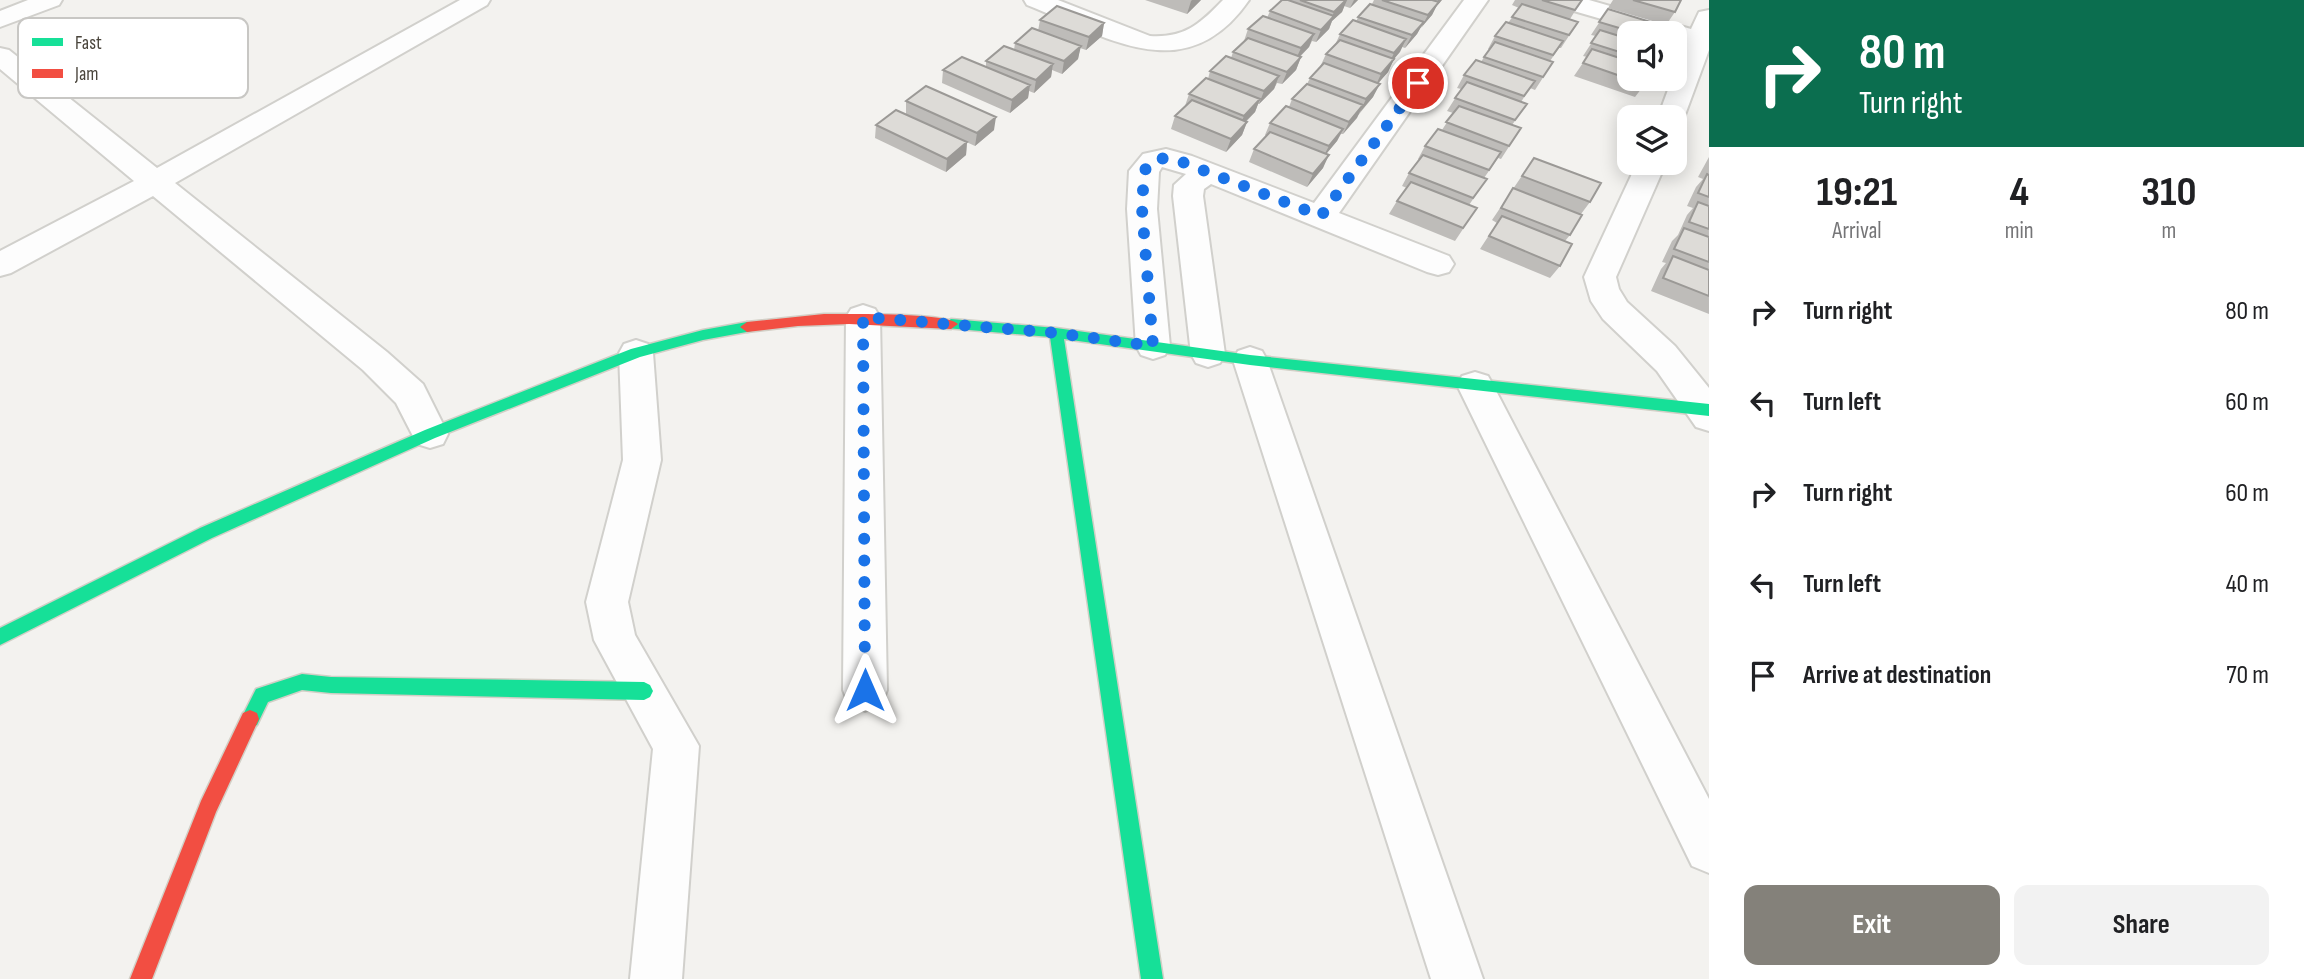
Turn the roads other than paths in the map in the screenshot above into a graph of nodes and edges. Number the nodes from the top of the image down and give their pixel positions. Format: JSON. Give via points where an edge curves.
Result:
{"nodes":[{"id":1,"x":50,"y":0,"type":"edge"},
{"id":2,"x":478,"y":0,"type":"edge"},
{"id":3,"x":1036,"y":0,"type":"edge"},
{"id":4,"x":1237,"y":0,"type":"edge"},
{"id":5,"x":1476,"y":0,"type":"edge"},
{"id":6,"x":1562,"y":0,"type":"edge"},
{"id":7,"x":1709,"y":14,"type":"edge"},
{"id":8,"x":0,"y":20,"type":"edge"},
{"id":9,"x":1700,"y":40,"type":"junction"},
{"id":10,"x":0,"y":55,"type":"edge"},
{"id":11,"x":18,"y":69,"type":"edge"},
{"id":12,"x":54,"y":98,"type":"edge"},
{"id":13,"x":1676,"y":105,"type":"edge"},
{"id":14,"x":1209,"y":173,"type":"junction"},
{"id":15,"x":1646,"y":175,"type":"edge"},
{"id":16,"x":157,"y":181,"type":"junction"},
{"id":17,"x":1321,"y":216,"type":"junction"},
{"id":18,"x":1438,"y":264,"type":"dead end"},
{"id":19,"x":0,"y":265,"type":"edge"},
{"id":20,"x":863,"y":317,"type":"junction"},
{"id":21,"x":1056,"y":333,"type":"junction"},
{"id":22,"x":1153,"y":346,"type":"junction"},
{"id":23,"x":636,"y":353,"type":"junction"},
{"id":24,"x":1208,"y":354,"type":"junction"},
{"id":25,"x":1250,"y":360,"type":"junction"},
{"id":26,"x":1475,"y":386,"type":"junction"},
{"id":27,"x":1708,"y":412,"type":"edge"},
{"id":28,"x":430,"y":434,"type":"junction"},
{"id":29,"x":0,"y":637,"type":"edge"},
{"id":30,"x":865,"y":690,"type":"dead end"},
{"id":31,"x":644,"y":691,"type":"junction"},
{"id":32,"x":1709,"y":849,"type":"edge"},
{"id":33,"x":141,"y":979,"type":"edge"},
{"id":34,"x":656,"y":979,"type":"edge"},
{"id":35,"x":1152,"y":979,"type":"edge"},
{"id":36,"x":1457,"y":979,"type":"edge"}],
"edges":[{"from":1,"to":8,"type":"street"},
{"from":2,"to":16,"type":"street"},
{"from":3,"to":4,"type":"street","via":[[1146,43],[1164,45],[1185,43],[1206,32]]},
{"from":5,"to":17,"type":"street"},
{"from":6,"to":9,"type":"street"},
{"from":7,"to":9,"type":"street"},
{"from":9,"to":13,"type":"street"},
{"from":10,"to":11,"type":"street"},
{"from":12,"to":16,"type":"street"},
{"from":14,"to":17,"type":"street"},
{"from":14,"to":22,"type":"street","via":[[1166,158],[1153,160],[1144,171],[1142,209]]},
{"from":14,"to":24,"type":"street","via":[[1189,185],[1188,196]]},
{"from":15,"to":27,"type":"street","via":[[1600,277],[1601,291],[1608,304],[1664,356]]},
{"from":16,"to":19,"type":"street"},
{"from":16,"to":28,"type":"street","via":[[375,361],[410,394]]},
{"from":17,"to":18,"type":"street"},
{"from":20,"to":21,"type":"street"},
{"from":20,"to":23,"type":"street","via":[[793,319]]},
{"from":20,"to":30,"type":"street"},
{"from":21,"to":22,"type":"street"},
{"from":21,"to":35,"type":"street"},
{"from":22,"to":24,"type":"street"},
{"from":23,"to":28,"type":"street"},
{"from":23,"to":31,"type":"street","via":[[642,460],[607,602],[615,639]]},
{"from":24,"to":25,"type":"street"},
{"from":25,"to":26,"type":"street"},
{"from":25,"to":36,"type":"street"},
{"from":26,"to":27,"type":"street"},
{"from":26,"to":32,"type":"street"},
{"from":28,"to":29,"type":"street","via":[[206,533]]},
{"from":31,"to":33,"type":"street","via":[[302,682],[261,695],[208,808]]},
{"from":31,"to":34,"type":"street","via":[[676,746]]}]}
